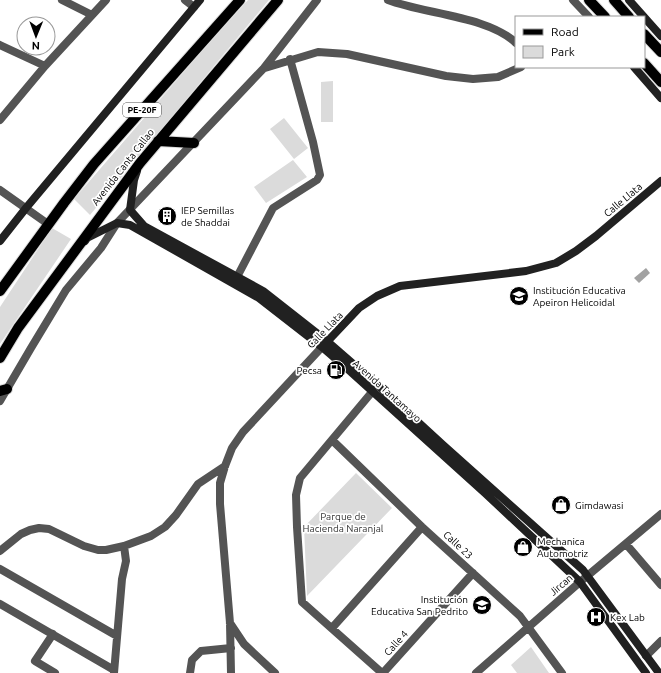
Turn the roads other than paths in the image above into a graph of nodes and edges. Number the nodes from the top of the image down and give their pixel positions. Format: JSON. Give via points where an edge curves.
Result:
{"nodes":[{"id":1,"x":62,"y":0,"type":"edge"},
{"id":2,"x":106,"y":0,"type":"edge"},
{"id":3,"x":186,"y":0,"type":"edge"},
{"id":4,"x":200,"y":0,"type":"edge"},
{"id":5,"x":240,"y":0,"type":"edge"},
{"id":6,"x":278,"y":0,"type":"edge"},
{"id":7,"x":318,"y":0,"type":"edge"},
{"id":8,"x":388,"y":0,"type":"edge"},
{"id":9,"x":573,"y":0,"type":"edge"},
{"id":10,"x":589,"y":0,"type":"edge"},
{"id":11,"x":614,"y":0,"type":"edge"},
{"id":12,"x":629,"y":0,"type":"edge"},
{"id":13,"x":194,"y":7,"type":"junction"},
{"id":14,"x":92,"y":15,"type":"junction"},
{"id":15,"x":588,"y":16,"type":"edge"},
{"id":16,"x":604,"y":16,"type":"edge"},
{"id":17,"x":628,"y":16,"type":"edge"},
{"id":18,"x":643,"y":16,"type":"edge"},
{"id":19,"x":645,"y":18,"type":"edge"},
{"id":20,"x":645,"y":35,"type":"edge"},
{"id":21,"x":661,"y":36,"type":"edge"},
{"id":22,"x":515,"y":42,"type":"edge"},
{"id":23,"x":0,"y":45,"type":"edge"},
{"id":24,"x":661,"y":52,"type":"edge"},
{"id":25,"x":290,"y":59,"type":"junction"},
{"id":26,"x":645,"y":63,"type":"edge"},
{"id":27,"x":45,"y":66,"type":"junction"},
{"id":28,"x":264,"y":68,"type":"junction"},
{"id":29,"x":519,"y":68,"type":"edge"},
{"id":30,"x":635,"y":68,"type":"edge"},
{"id":31,"x":661,"y":82,"type":"edge"},
{"id":32,"x":661,"y":98,"type":"edge"},
{"id":33,"x":0,"y":105,"type":"edge"},
{"id":34,"x":8,"y":109,"type":"junction"},
{"id":35,"x":0,"y":120,"type":"edge"},
{"id":36,"x":158,"y":141,"type":"junction"},
{"id":37,"x":194,"y":142,"type":"junction"},
{"id":38,"x":140,"y":163,"type":"junction"},
{"id":39,"x":661,"y":181,"type":"edge"},
{"id":40,"x":0,"y":190,"type":"edge"},
{"id":41,"x":26,"y":208,"type":"junction"},
{"id":42,"x":130,"y":210,"type":"junction"},
{"id":43,"x":48,"y":224,"type":"junction"},
{"id":44,"x":117,"y":224,"type":"junction"},
{"id":45,"x":0,"y":241,"type":"edge"},
{"id":46,"x":67,"y":261,"type":"junction"},
{"id":47,"x":237,"y":277,"type":"junction"},
{"id":48,"x":0,"y":291,"type":"edge"},
{"id":49,"x":325,"y":344,"type":"junction"},
{"id":50,"x":0,"y":358,"type":"edge"},
{"id":51,"x":4,"y":390,"type":"edge"},
{"id":52,"x":372,"y":392,"type":"junction"},
{"id":53,"x":0,"y":402,"type":"edge"},
{"id":54,"x":332,"y":440,"type":"junction"},
{"id":55,"x":225,"y":466,"type":"junction"},
{"id":56,"x":661,"y":514,"type":"edge"},
{"id":57,"x":422,"y":527,"type":"junction"},
{"id":58,"x":626,"y":544,"type":"junction"},
{"id":59,"x":124,"y":546,"type":"junction"},
{"id":60,"x":0,"y":551,"type":"edge"},
{"id":61,"x":0,"y":569,"type":"edge"},
{"id":62,"x":473,"y":573,"type":"junction"},
{"id":63,"x":587,"y":576,"type":"junction"},
{"id":64,"x":580,"y":582,"type":"junction"},
{"id":65,"x":661,"y":584,"type":"edge"},
{"id":66,"x":0,"y":604,"type":"edge"},
{"id":67,"x":230,"y":623,"type":"junction"},
{"id":68,"x":529,"y":627,"type":"junction"},
{"id":69,"x":332,"y":628,"type":"junction"},
{"id":70,"x":53,"y":634,"type":"junction"},
{"id":71,"x":116,"y":636,"type":"junction"},
{"id":72,"x":661,"y":641,"type":"edge"},
{"id":73,"x":231,"y":648,"type":"junction"},
{"id":74,"x":646,"y":656,"type":"junction"},
{"id":75,"x":114,"y":672,"type":"edge"},
{"id":76,"x":55,"y":673,"type":"edge"},
{"id":77,"x":190,"y":673,"type":"edge"},
{"id":78,"x":231,"y":673,"type":"edge"},
{"id":79,"x":275,"y":673,"type":"edge"},
{"id":80,"x":382,"y":673,"type":"edge"},
{"id":81,"x":476,"y":673,"type":"edge"},
{"id":82,"x":562,"y":673,"type":"edge"},
{"id":83,"x":646,"y":673,"type":"edge"},
{"id":84,"x":659,"y":673,"type":"edge"}],
"edges":[{"from":1,"to":14,"type":"street"},
{"from":2,"to":14,"type":"street"},
{"from":3,"to":13,"type":"street"},
{"from":4,"to":13,"type":"street"},
{"from":5,"to":43,"type":"main road","name":"Avenida Canta Callao","number":"PE-20F","via":[[94,164]]},
{"from":6,"to":36,"type":"main road","name":"Avenida Canta Callao","number":"PE-20F"},
{"from":7,"to":28,"type":"street"},
{"from":8,"to":22,"type":"street","via":[[475,22],[495,29]]},
{"from":9,"to":15,"type":"street"},
{"from":10,"to":16,"type":"main road"},
{"from":11,"to":17,"type":"main road"},
{"from":12,"to":18,"type":"street"},
{"from":13,"to":41,"type":"street"},
{"from":14,"to":27,"type":"street"},
{"from":19,"to":21,"type":"street"},
{"from":20,"to":24,"type":"main road"},
{"from":23,"to":27,"type":"street"},
{"from":25,"to":28,"type":"street"},
{"from":25,"to":29,"type":"street","via":[[318,52],[347,54],[446,76],[473,79],[498,77]]},
{"from":25,"to":47,"type":"street","via":[[320,175],[273,208]]},
{"from":26,"to":31,"type":"main road"},
{"from":27,"to":34,"type":"street"},
{"from":28,"to":37,"type":"street"},
{"from":30,"to":32,"type":"street"},
{"from":33,"to":34,"type":"street"},
{"from":34,"to":35,"type":"street"},
{"from":36,"to":37,"type":"main road"},
{"from":36,"to":38,"type":"main road","name":"Avenida Canta Callao","number":"PE-20F"},
{"from":37,"to":42,"type":"street"},
{"from":38,"to":42,"type":"street","via":[[134,180]]},
{"from":38,"to":46,"type":"main road","name":"Avenida Canta Callao","number":"PE-20F"},
{"from":39,"to":49,"type":"street","name":"Calle Llata","via":[[596,236],[556,263],[526,271],[400,286],[377,296],[359,308]]},
{"from":40,"to":41,"type":"street"},
{"from":41,"to":43,"type":"street"},
{"from":41,"to":45,"type":"street"},
{"from":42,"to":44,"type":"street"},
{"from":42,"to":47,"type":"street","name":"Avenida Tantamayo","via":[[144,226]]},
{"from":43,"to":48,"type":"main road","name":"Avenida Canta Callao","number":"PE-20F"},
{"from":44,"to":46,"type":"street","via":[[87,238]]},
{"from":44,"to":49,"type":"street","name":"Avenida Tantamayo","via":[[130,225],[259,298]]},
{"from":44,"to":51,"type":"street","via":[[101,248],[66,290]]},
{"from":46,"to":50,"type":"main road","name":"Avenida Canta Callao","number":"PE-20F","via":[[18,328]]},
{"from":47,"to":49,"type":"street","name":"Avenida Tantamayo","via":[[263,291]]},
{"from":49,"to":52,"type":"street","name":"Avenida Tantamayo"},
{"from":49,"to":55,"type":"street","name":"Calle Llata","via":[[242,432]]},
{"from":49,"to":63,"type":"street","name":"Avenida Tantamayo","via":[[382,389]]},
{"from":51,"to":53,"type":"street"},
{"from":52,"to":54,"type":"street"},
{"from":52,"to":64,"type":"street","name":"Avenida Tantamayo"},
{"from":54,"to":57,"type":"street","name":"Calle 23"},
{"from":54,"to":69,"type":"street","via":[[300,478],[296,495],[302,602]]},
{"from":55,"to":59,"type":"street","via":[[198,484],[165,528]]},
{"from":55,"to":67,"type":"street","name":"Calle Llata","via":[[220,483],[220,504]]},
{"from":56,"to":58,"type":"street","name":"Jircan"},
{"from":57,"to":62,"type":"street","name":"Calle 23"},
{"from":57,"to":69,"type":"street"},
{"from":58,"to":63,"type":"street","name":"Jircan"},
{"from":58,"to":65,"type":"street"},
{"from":59,"to":60,"type":"street","via":[[98,550],[49,529],[39,528],[21,534]]},
{"from":59,"to":71,"type":"street","via":[[126,561]]},
{"from":61,"to":71,"type":"street"},
{"from":62,"to":68,"type":"street","name":"Calle 23"},
{"from":62,"to":80,"type":"street","name":"Calle 4"},
{"from":63,"to":64,"type":"street","name":"Jircan"},
{"from":63,"to":74,"type":"street","name":"Avenida Tantamayo"},
{"from":64,"to":68,"type":"street","name":"Jircan"},
{"from":64,"to":83,"type":"street","name":"Avenida Tantamayo"},
{"from":66,"to":70,"type":"street"},
{"from":67,"to":73,"type":"street","name":"Calle Llata"},
{"from":67,"to":79,"type":"street","via":[[244,644]]},
{"from":68,"to":81,"type":"street","name":"Jircan"},
{"from":68,"to":82,"type":"street","name":"Calle 23"},
{"from":69,"to":80,"type":"street"},
{"from":70,"to":75,"type":"street"},
{"from":70,"to":76,"type":"street","via":[[35,661]]},
{"from":71,"to":75,"type":"street"},
{"from":72,"to":74,"type":"street"},
{"from":73,"to":77,"type":"street","via":[[201,651],[192,660]]},
{"from":73,"to":78,"type":"street","name":"Calle Llata"},
{"from":74,"to":84,"type":"street","name":"Avenida Tantamayo"}]}
